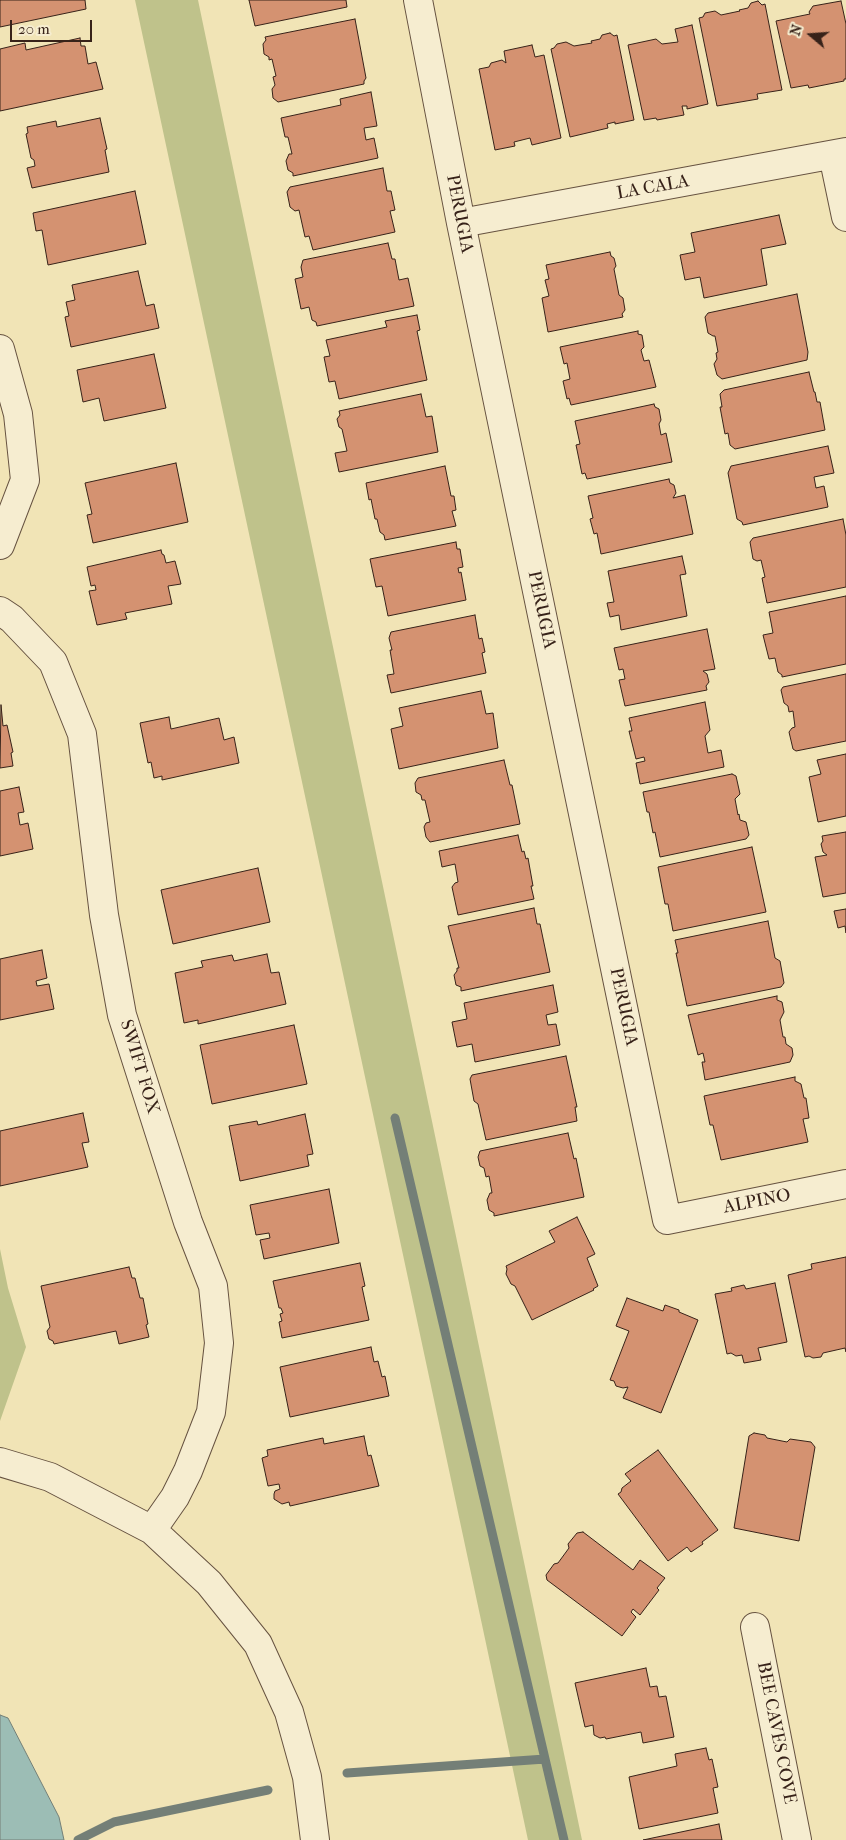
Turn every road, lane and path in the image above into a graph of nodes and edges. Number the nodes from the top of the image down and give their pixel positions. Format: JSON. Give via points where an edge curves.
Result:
{"nodes":[{"id":1,"x":418,"y":0,"type":"edge"},
{"id":2,"x":840,"y":153,"type":"edge"},
{"id":3,"x":846,"y":217,"type":"edge"},
{"id":4,"x":461,"y":224,"type":"junction"},
{"id":5,"x":0,"y":349,"type":"edge"},
{"id":6,"x":0,"y":545,"type":"edge"},
{"id":7,"x":0,"y":611,"type":"edge"},
{"id":8,"x":846,"y":1184,"type":"edge"},
{"id":9,"x":667,"y":1220,"type":"joint"},
{"id":10,"x":0,"y":1462,"type":"edge"},
{"id":11,"x":152,"y":1530,"type":"junction"},
{"id":12,"x":755,"y":1627,"type":"dead end"},
{"id":13,"x":315,"y":1840,"type":"edge"},
{"id":14,"x":797,"y":1840,"type":"edge"}],
"edges":[{"from":1,"to":4,"type":"street","name":"PERUGIA"},
{"from":2,"to":3,"type":"street"},
{"from":2,"to":4,"type":"street","name":"LA CALA"},
{"from":4,"to":9,"type":"street","name":"PERUGIA"},
{"from":5,"to":6,"type":"street","via":[[18,414],[25,480]]},
{"from":7,"to":11,"type":"street","name":"SWIFT FOX","via":[[54,662],[82,734],[104,915],[122,1015],[188,1222],[214,1286],[219,1343],[211,1412],[188,1471]]},
{"from":8,"to":9,"type":"street","name":"ALPINO"},
{"from":10,"to":11,"type":"street","via":[[50,1477]]},
{"from":11,"to":13,"type":"street","via":[[209,1582],[258,1644],[289,1712],[307,1777]]},
{"from":12,"to":14,"type":"street","name":"BEE CAVES COVE"}]}
